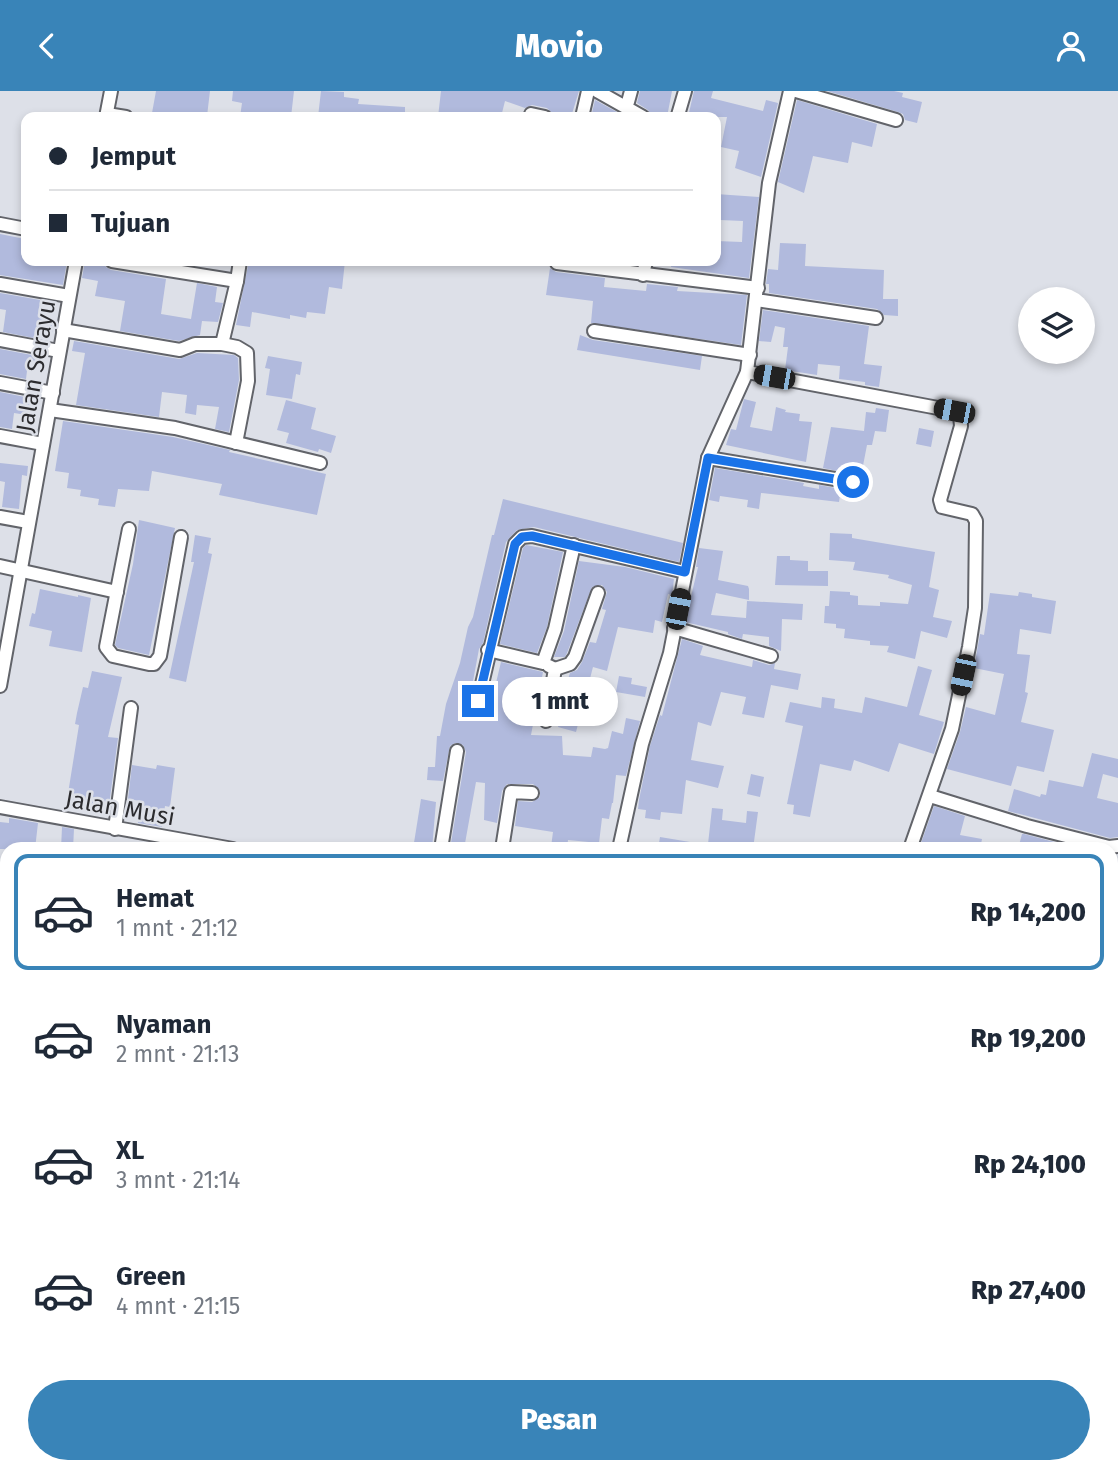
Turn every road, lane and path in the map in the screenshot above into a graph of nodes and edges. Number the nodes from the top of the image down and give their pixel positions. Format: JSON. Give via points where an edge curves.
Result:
{"nodes":[{"id":1,"x":111,"y":91,"type":"edge"},
{"id":2,"x":588,"y":91,"type":"edge"},
{"id":3,"x":597,"y":91,"type":"edge"},
{"id":4,"x":685,"y":91,"type":"edge"},
{"id":5,"x":790,"y":91,"type":"edge"},
{"id":6,"x":796,"y":91,"type":"edge"},
{"id":7,"x":107,"y":112,"type":"edge"},
{"id":8,"x":583,"y":112,"type":"edge"},
{"id":9,"x":634,"y":112,"type":"edge"},
{"id":10,"x":679,"y":112,"type":"edge"},
{"id":11,"x":896,"y":120,"type":"dead end"},
{"id":12,"x":0,"y":224,"type":"edge"},
{"id":13,"x":21,"y":228,"type":"edge"},
{"id":14,"x":75,"y":266,"type":"edge"},
{"id":15,"x":143,"y":266,"type":"edge"},
{"id":16,"x":239,"y":266,"type":"edge"},
{"id":17,"x":578,"y":266,"type":"edge"},
{"id":18,"x":645,"y":266,"type":"edge"},
{"id":19,"x":643,"y":275,"type":"junction"},
{"id":20,"x":237,"y":281,"type":"junction"},
{"id":21,"x":0,"y":283,"type":"edge"},
{"id":22,"x":757,"y":294,"type":"junction"},
{"id":23,"x":69,"y":296,"type":"junction"},
{"id":24,"x":876,"y":318,"type":"dead end"},
{"id":25,"x":63,"y":330,"type":"junction"},
{"id":26,"x":594,"y":331,"type":"dead end"},
{"id":27,"x":0,"y":340,"type":"edge"},
{"id":28,"x":222,"y":344,"type":"junction"},
{"id":29,"x":59,"y":351,"type":"junction"},
{"id":30,"x":750,"y":355,"type":"junction"},
{"id":31,"x":747,"y":372,"type":"junction"},
{"id":32,"x":0,"y":383,"type":"edge"},
{"id":33,"x":53,"y":393,"type":"junction"},
{"id":34,"x":50,"y":410,"type":"junction"},
{"id":35,"x":0,"y":436,"type":"edge"},
{"id":36,"x":236,"y":443,"type":"junction"},
{"id":37,"x":43,"y":444,"type":"junction"},
{"id":38,"x":708,"y":458,"type":"junction"},
{"id":39,"x":320,"y":463,"type":"dead end"},
{"id":40,"x":853,"y":482,"type":"dead end"},
{"id":41,"x":0,"y":517,"type":"edge"},
{"id":42,"x":28,"y":522,"type":"junction"},
{"id":43,"x":129,"y":529,"type":"dead end"},
{"id":44,"x":181,"y":537,"type":"dead end"},
{"id":45,"x":574,"y":545,"type":"junction"},
{"id":46,"x":0,"y":566,"type":"edge"},
{"id":47,"x":20,"y":569,"type":"junction"},
{"id":48,"x":685,"y":572,"type":"junction"},
{"id":49,"x":117,"y":592,"type":"junction"},
{"id":50,"x":598,"y":593,"type":"dead end"},
{"id":51,"x":674,"y":628,"type":"junction"},
{"id":52,"x":488,"y":650,"type":"junction"},
{"id":53,"x":771,"y":656,"type":"dead end"},
{"id":54,"x":543,"y":663,"type":"junction"},
{"id":55,"x":555,"y":669,"type":"junction"},
{"id":56,"x":0,"y":685,"type":"edge"},
{"id":57,"x":478,"y":701,"type":"dead end"},
{"id":58,"x":131,"y":708,"type":"dead end"},
{"id":59,"x":546,"y":721,"type":"dead end"},
{"id":60,"x":457,"y":751,"type":"dead end"},
{"id":61,"x":532,"y":793,"type":"dead end"},
{"id":62,"x":930,"y":796,"type":"junction"},
{"id":63,"x":0,"y":807,"type":"edge"},
{"id":64,"x":115,"y":829,"type":"junction"},
{"id":65,"x":185,"y":842,"type":"edge"},
{"id":66,"x":442,"y":842,"type":"edge"},
{"id":67,"x":503,"y":842,"type":"edge"},
{"id":68,"x":621,"y":842,"type":"edge"},
{"id":69,"x":913,"y":842,"type":"edge"},
{"id":70,"x":1089,"y":842,"type":"edge"}],
"edges":[{"from":1,"to":7,"type":"street"},
{"from":2,"to":8,"type":"street"},
{"from":3,"to":9,"type":"street"},
{"from":4,"to":10,"type":"street"},
{"from":5,"to":22,"type":"street","via":[[769,183]]},
{"from":6,"to":11,"type":"street"},
{"from":12,"to":13,"type":"street"},
{"from":14,"to":23,"type":"street","name":"Jalan Serayu"},
{"from":15,"to":20,"type":"street"},
{"from":16,"to":20,"type":"street"},
{"from":17,"to":19,"type":"street"},
{"from":18,"to":19,"type":"street"},
{"from":19,"to":22,"type":"street"},
{"from":20,"to":28,"type":"street"},
{"from":21,"to":23,"type":"street"},
{"from":22,"to":24,"type":"street"},
{"from":22,"to":30,"type":"street"},
{"from":23,"to":25,"type":"street","name":"Jalan Serayu"},
{"from":25,"to":28,"type":"street","via":[[180,350],[195,344]]},
{"from":25,"to":29,"type":"street","name":"Jalan Serayu"},
{"from":26,"to":30,"type":"street"},
{"from":27,"to":29,"type":"street"},
{"from":28,"to":36,"type":"street","via":[[247,353],[248,381]]},
{"from":29,"to":33,"type":"street","name":"Jalan Serayu"},
{"from":30,"to":31,"type":"street"},
{"from":31,"to":38,"type":"street"},
{"from":31,"to":62,"type":"street","via":[[942,408],[960,416],[940,500],[942,507],[975,517],[975,608],[952,729]]},
{"from":32,"to":33,"type":"street"},
{"from":33,"to":34,"type":"street","name":"Jalan Serayu"},
{"from":34,"to":36,"type":"street","via":[[175,428]]},
{"from":34,"to":37,"type":"street","name":"Jalan Serayu"},
{"from":35,"to":37,"type":"street"},
{"from":36,"to":39,"type":"street"},
{"from":37,"to":42,"type":"street","name":"Jalan Serayu"},
{"from":38,"to":40,"type":"street"},
{"from":38,"to":48,"type":"street"},
{"from":41,"to":42,"type":"street"},
{"from":42,"to":47,"type":"street","name":"Jalan Serayu"},
{"from":43,"to":49,"type":"street"},
{"from":44,"to":49,"type":"street","via":[[160,656],[153,664],[113,656],[106,647]]},
{"from":45,"to":48,"type":"street"},
{"from":45,"to":52,"type":"street","via":[[532,536],[515,544]]},
{"from":45,"to":54,"type":"street"},
{"from":46,"to":47,"type":"street"},
{"from":47,"to":49,"type":"street"},
{"from":47,"to":56,"type":"street","name":"Jalan Serayu"},
{"from":48,"to":51,"type":"street"},
{"from":50,"to":55,"type":"street","via":[[575,657]]},
{"from":51,"to":53,"type":"street"},
{"from":51,"to":68,"type":"street"},
{"from":52,"to":54,"type":"street"},
{"from":52,"to":57,"type":"street"},
{"from":54,"to":55,"type":"street"},
{"from":55,"to":59,"type":"street"},
{"from":58,"to":64,"type":"street"},
{"from":60,"to":66,"type":"street"},
{"from":61,"to":67,"type":"street","via":[[511,792]]},
{"from":62,"to":69,"type":"street"},
{"from":62,"to":70,"type":"street"},
{"from":63,"to":64,"type":"street","name":"Jalan Musi"},
{"from":64,"to":65,"type":"street","name":"Jalan Musi"}]}
